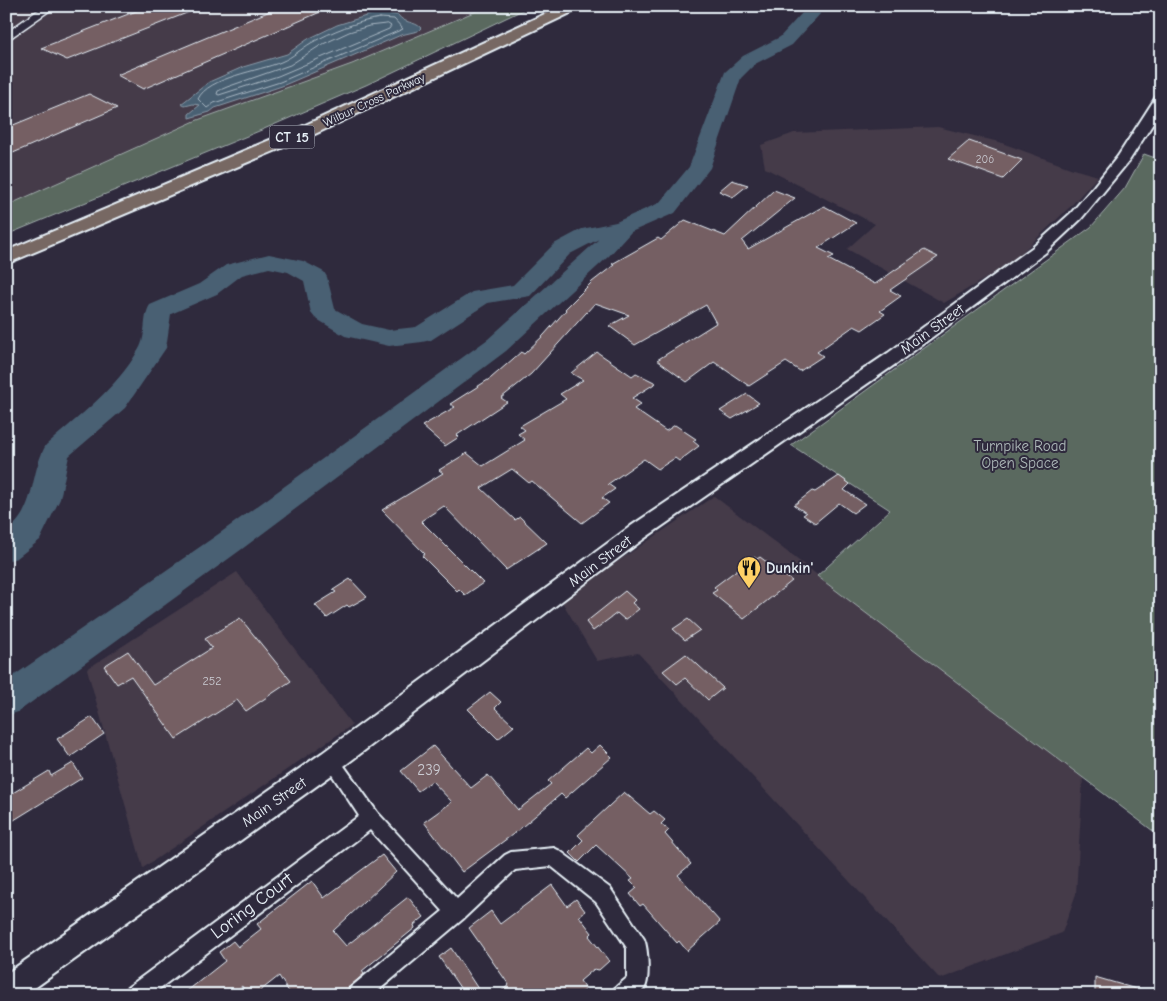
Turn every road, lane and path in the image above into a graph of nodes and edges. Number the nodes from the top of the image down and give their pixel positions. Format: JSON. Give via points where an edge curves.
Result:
{"nodes":[{"id":1,"x":51,"y":6,"type":"edge"},
{"id":2,"x":549,"y":6,"type":"edge"},
{"id":3,"x":574,"y":6,"type":"edge"},
{"id":4,"x":6,"y":38,"type":"edge"},
{"id":5,"x":1161,"y":100,"type":"edge"},
{"id":6,"x":6,"y":243,"type":"edge"},
{"id":7,"x":6,"y":258,"type":"edge"},
{"id":8,"x":331,"y":761,"type":"junction"},
{"id":9,"x":371,"y":818,"type":"junction"},
{"id":10,"x":456,"y":912,"type":"junction"},
{"id":11,"x":6,"y":991,"type":"edge"},
{"id":12,"x":134,"y":995,"type":"edge"},
{"id":13,"x":357,"y":995,"type":"edge"},
{"id":14,"x":622,"y":995,"type":"edge"}],
"edges":[{"from":1,"to":4,"type":"street"},
{"from":2,"to":6,"type":"highway","name":"Wilbur Cross Parkway","number":"CT 15","via":[[296,122]]},
{"from":3,"to":7,"type":"highway","name":"Wilbur Cross Parkway","number":"CT 15","via":[[309,130]]},
{"from":5,"to":8,"type":"main road","name":"Main Street","via":[[1124,158],[1099,189],[1065,227],[1038,250],[894,357],[638,532]]},
{"from":8,"to":9,"type":"street"},
{"from":8,"to":11,"type":"main road","name":"Main Street"},
{"from":9,"to":10,"type":"street"},
{"from":9,"to":12,"type":"street","name":"Loring Court"},
{"from":10,"to":13,"type":"street"},
{"from":10,"to":14,"type":"street","via":[[511,861],[554,857],[603,895],[637,946],[637,982]]}]}
